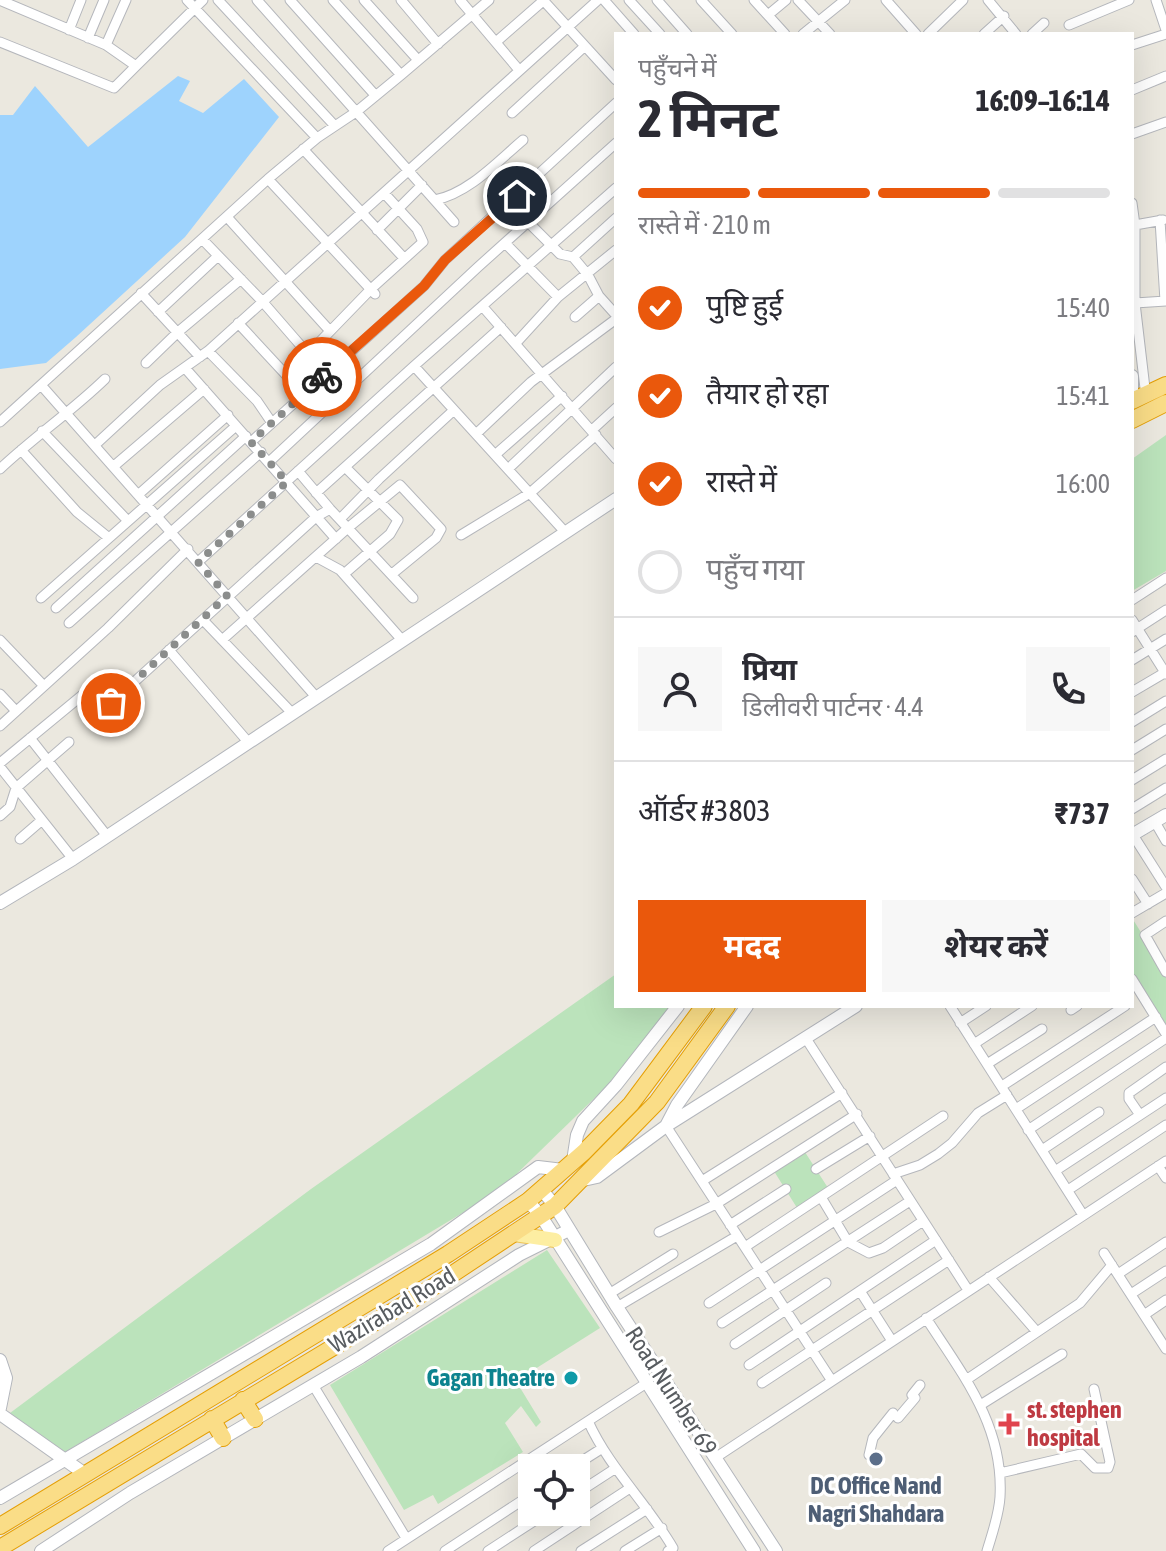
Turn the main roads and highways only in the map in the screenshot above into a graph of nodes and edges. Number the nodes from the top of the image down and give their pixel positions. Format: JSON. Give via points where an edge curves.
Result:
{"nodes":[{"id":1,"x":1166,"y":385,"type":"edge"},
{"id":2,"x":1138,"y":402,"type":"edge"},
{"id":3,"x":1166,"y":403,"type":"edge"},
{"id":4,"x":703,"y":1008,"type":"edge"},
{"id":5,"x":726,"y":1008,"type":"edge"},
{"id":6,"x":514,"y":1234,"type":"junction"},
{"id":7,"x":555,"y":1240,"type":"road end"},
{"id":8,"x":243,"y":1400,"type":"junction"},
{"id":9,"x":212,"y":1419,"type":"junction"},
{"id":10,"x":255,"y":1419,"type":"road end"},
{"id":11,"x":223,"y":1438,"type":"road end"},
{"id":12,"x":0,"y":1526,"type":"edge"},
{"id":13,"x":0,"y":1548,"type":"edge"}],
"edges":[{"from":1,"to":2,"type":"highway"},
{"from":2,"to":3,"type":"highway"},
{"from":4,"to":12,"type":"highway","name":"Wazirabad Road","via":[[631,1104],[528,1201]]},
{"from":5,"to":6,"type":"highway","name":"Wazirabad Road","via":[[657,1102],[548,1211]]},
{"from":6,"to":7,"type":"main road"},
{"from":6,"to":8,"type":"highway","name":"Wazirabad Road"},
{"from":8,"to":9,"type":"highway","name":"Wazirabad Road"},
{"from":8,"to":10,"type":"highway"},
{"from":9,"to":11,"type":"highway"},
{"from":9,"to":13,"type":"highway","name":"Wazirabad Road"}]}
